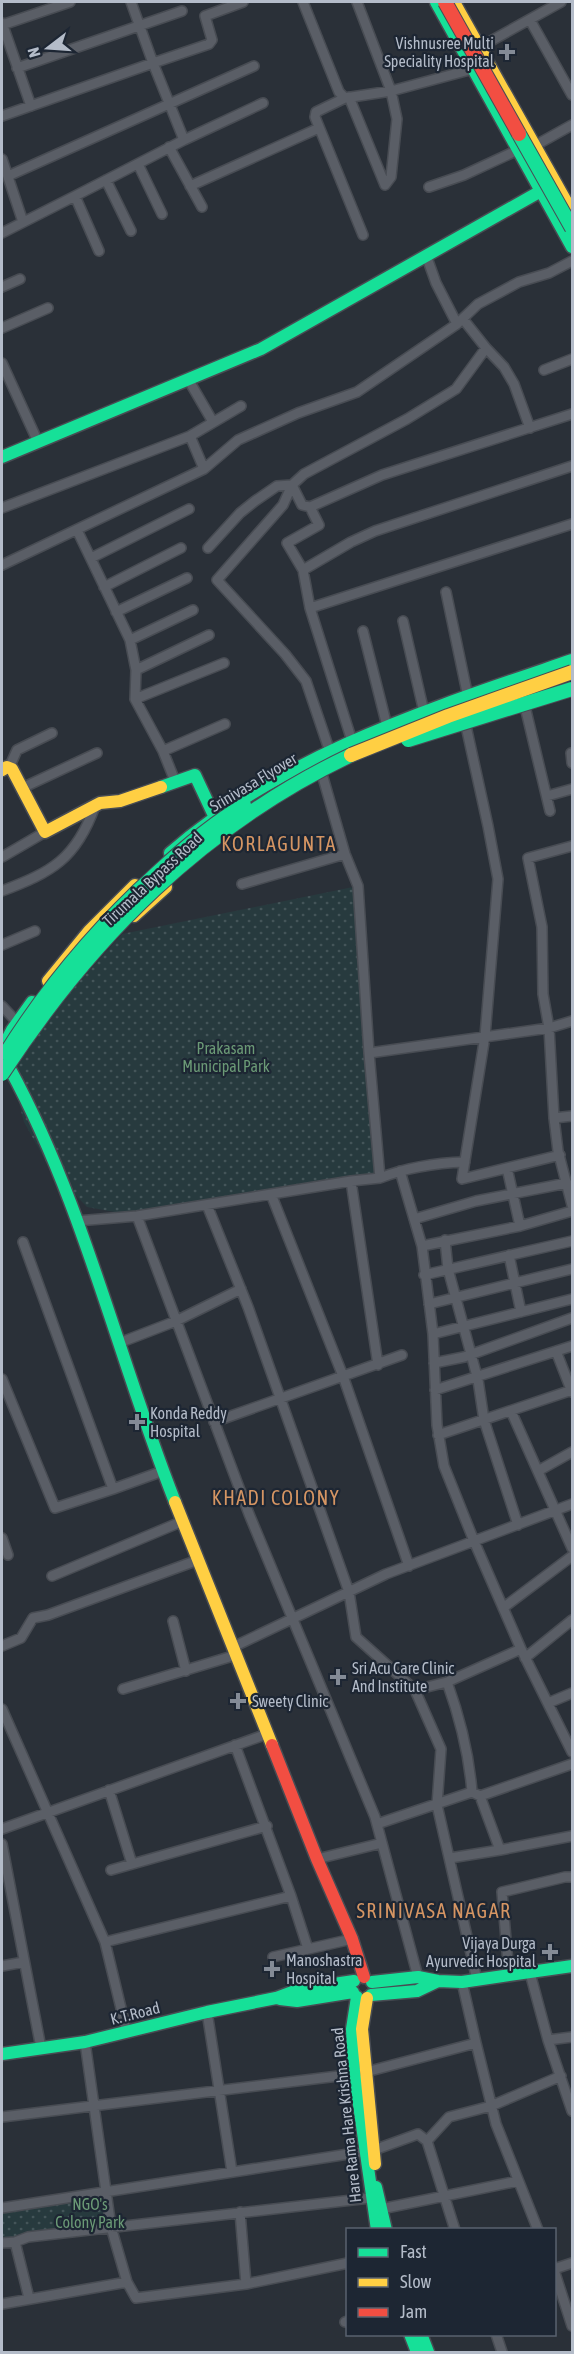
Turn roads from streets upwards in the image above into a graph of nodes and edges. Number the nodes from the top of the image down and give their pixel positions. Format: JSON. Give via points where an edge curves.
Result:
{"nodes":[{"id":1,"x":70,"y":2,"type":"edge"},
{"id":2,"x":131,"y":2,"type":"edge"},
{"id":3,"x":243,"y":2,"type":"edge"},
{"id":4,"x":303,"y":2,"type":"edge"},
{"id":5,"x":357,"y":2,"type":"edge"},
{"id":6,"x":436,"y":2,"type":"edge"},
{"id":7,"x":453,"y":2,"type":"edge"},
{"id":8,"x":561,"y":2,"type":"edge"},
{"id":9,"x":182,"y":11,"type":"dead end"},
{"id":10,"x":530,"y":20,"type":"junction"},
{"id":11,"x":2,"y":24,"type":"edge"},
{"id":12,"x":140,"y":25,"type":"junction"},
{"id":13,"x":480,"y":47,"type":"junction"},
{"id":14,"x":153,"y":63,"type":"junction"},
{"id":15,"x":254,"y":66,"type":"dead end"},
{"id":16,"x":17,"y":68,"type":"junction"},
{"id":17,"x":473,"y":69,"type":"junction"},
{"id":18,"x":391,"y":91,"type":"junction"},
{"id":19,"x":573,"y":95,"type":"edge"},
{"id":20,"x":347,"y":97,"type":"junction"},
{"id":21,"x":263,"y":103,"type":"dead end"},
{"id":22,"x":170,"y":104,"type":"junction"},
{"id":23,"x":31,"y":106,"type":"junction"},
{"id":24,"x":2,"y":116,"type":"edge"},
{"id":25,"x":573,"y":125,"type":"edge"},
{"id":26,"x":319,"y":128,"type":"junction"},
{"id":27,"x":184,"y":140,"type":"junction"},
{"id":28,"x":536,"y":145,"type":"junction"},
{"id":29,"x":170,"y":147,"type":"junction"},
{"id":30,"x":518,"y":150,"type":"junction"},
{"id":31,"x":2,"y":159,"type":"edge"},
{"id":32,"x":138,"y":164,"type":"junction"},
{"id":33,"x":6,"y":174,"type":"edge"},
{"id":34,"x":106,"y":180,"type":"junction"},
{"id":35,"x":556,"y":183,"type":"junction"},
{"id":36,"x":190,"y":186,"type":"junction"},
{"id":37,"x":429,"y":187,"type":"dead end"},
{"id":38,"x":540,"y":192,"type":"junction"},
{"id":39,"x":75,"y":196,"type":"junction"},
{"id":40,"x":202,"y":207,"type":"dead end"},
{"id":41,"x":573,"y":212,"type":"edge"},
{"id":42,"x":162,"y":214,"type":"dead end"},
{"id":43,"x":23,"y":222,"type":"junction"},
{"id":44,"x":573,"y":228,"type":"edge"},
{"id":45,"x":131,"y":231,"type":"dead end"},
{"id":46,"x":2,"y":233,"type":"edge"},
{"id":47,"x":363,"y":235,"type":"dead end"},
{"id":48,"x":573,"y":247,"type":"edge"},
{"id":49,"x":99,"y":251,"type":"dead end"},
{"id":50,"x":426,"y":255,"type":"junction"},
{"id":51,"x":573,"y":261,"type":"edge"},
{"id":52,"x":20,"y":279,"type":"dead end"},
{"id":53,"x":2,"y":287,"type":"edge"},
{"id":54,"x":48,"y":308,"type":"dead end"},
{"id":55,"x":460,"y":321,"type":"junction"},
{"id":56,"x":2,"y":328,"type":"edge"},
{"id":57,"x":486,"y":348,"type":"junction"},
{"id":58,"x":573,"y":359,"type":"edge"},
{"id":59,"x":2,"y":363,"type":"edge"},
{"id":60,"x":543,"y":370,"type":"dead end"},
{"id":61,"x":188,"y":380,"type":"junction"},
{"id":62,"x":12,"y":386,"type":"junction"},
{"id":63,"x":2,"y":390,"type":"edge"},
{"id":64,"x":240,"y":406,"type":"dead end"},
{"id":65,"x":573,"y":414,"type":"edge"},
{"id":66,"x":213,"y":422,"type":"junction"},
{"id":67,"x":530,"y":428,"type":"junction"},
{"id":68,"x":190,"y":436,"type":"junction"},
{"id":69,"x":38,"y":442,"type":"junction"},
{"id":70,"x":2,"y":457,"type":"edge"},
{"id":71,"x":573,"y":466,"type":"edge"},
{"id":72,"x":204,"y":469,"type":"junction"},
{"id":73,"x":292,"y":485,"type":"junction"},
{"id":74,"x":310,"y":507,"type":"junction"},
{"id":75,"x":2,"y":508,"type":"edge"},
{"id":76,"x":189,"y":509,"type":"dead end"},
{"id":77,"x":573,"y":524,"type":"edge"},
{"id":78,"x":77,"y":530,"type":"junction"},
{"id":79,"x":181,"y":548,"type":"dead end"},
{"id":80,"x":208,"y":548,"type":"dead end"},
{"id":81,"x":91,"y":558,"type":"junction"},
{"id":82,"x":2,"y":565,"type":"edge"},
{"id":83,"x":303,"y":570,"type":"junction"},
{"id":84,"x":187,"y":578,"type":"dead end"},
{"id":85,"x":104,"y":586,"type":"junction"},
{"id":86,"x":446,"y":592,"type":"dead end"},
{"id":87,"x":310,"y":608,"type":"junction"},
{"id":88,"x":193,"y":610,"type":"dead end"},
{"id":89,"x":116,"y":612,"type":"junction"},
{"id":90,"x":403,"y":621,"type":"dead end"},
{"id":91,"x":363,"y":631,"type":"dead end"},
{"id":92,"x":209,"y":635,"type":"dead end"},
{"id":93,"x":130,"y":640,"type":"junction"},
{"id":94,"x":573,"y":660,"type":"edge"},
{"id":95,"x":224,"y":663,"type":"dead end"},
{"id":96,"x":573,"y":665,"type":"edge"},
{"id":97,"x":136,"y":670,"type":"junction"},
{"id":98,"x":573,"y":674,"type":"edge"},
{"id":99,"x":573,"y":689,"type":"edge"},
{"id":100,"x":522,"y":694,"type":"junction"},
{"id":101,"x":468,"y":697,"type":"junction"},
{"id":102,"x":135,"y":699,"type":"junction"},
{"id":103,"x":424,"y":712,"type":"junction"},
{"id":104,"x":463,"y":714,"type":"junction"},
{"id":105,"x":225,"y":724,"type":"dead end"},
{"id":106,"x":387,"y":726,"type":"junction"},
{"id":107,"x":52,"y":734,"type":"dead end"},
{"id":108,"x":352,"y":741,"type":"junction"},
{"id":109,"x":163,"y":751,"type":"junction"},
{"id":110,"x":330,"y":752,"type":"junction"},
{"id":111,"x":98,"y":753,"type":"dead end"},
{"id":112,"x":5,"y":769,"type":"edge"},
{"id":113,"x":322,"y":774,"type":"junction"},
{"id":114,"x":175,"y":782,"type":"junction"},
{"id":115,"x":299,"y":782,"type":"junction"},
{"id":116,"x":22,"y":788,"type":"junction"},
{"id":117,"x":573,"y":789,"type":"edge"},
{"id":118,"x":547,"y":796,"type":"junction"},
{"id":119,"x":95,"y":806,"type":"junction"},
{"id":120,"x":550,"y":811,"type":"dead end"},
{"id":121,"x":214,"y":816,"type":"junction"},
{"id":122,"x":45,"y":832,"type":"junction"},
{"id":123,"x":225,"y":834,"type":"junction"},
{"id":124,"x":573,"y":846,"type":"edge"},
{"id":125,"x":345,"y":854,"type":"junction"},
{"id":126,"x":2,"y":857,"type":"edge"},
{"id":127,"x":242,"y":884,"type":"dead end"},
{"id":128,"x":2,"y":891,"type":"edge"},
{"id":129,"x":35,"y":931,"type":"dead end"},
{"id":130,"x":2,"y":945,"type":"edge"},
{"id":131,"x":2,"y":1006,"type":"edge"},
{"id":132,"x":573,"y":1021,"type":"edge"},
{"id":133,"x":17,"y":1022,"type":"junction"},
{"id":134,"x":549,"y":1028,"type":"junction"},
{"id":135,"x":485,"y":1036,"type":"junction"},
{"id":136,"x":2,"y":1049,"type":"edge"},
{"id":137,"x":369,"y":1053,"type":"junction"},
{"id":138,"x":4,"y":1067,"type":"edge"},
{"id":139,"x":2,"y":1082,"type":"edge"},
{"id":140,"x":573,"y":1116,"type":"edge"},
{"id":141,"x":554,"y":1118,"type":"junction"},
{"id":142,"x":560,"y":1157,"type":"junction"},
{"id":143,"x":573,"y":1158,"type":"edge"},
{"id":144,"x":465,"y":1162,"type":"junction"},
{"id":145,"x":507,"y":1168,"type":"junction"},
{"id":146,"x":400,"y":1171,"type":"junction"},
{"id":147,"x":380,"y":1178,"type":"junction"},
{"id":148,"x":351,"y":1181,"type":"junction"},
{"id":149,"x":569,"y":1185,"type":"edge"},
{"id":150,"x":271,"y":1194,"type":"junction"},
{"id":151,"x":513,"y":1194,"type":"junction"},
{"id":152,"x":207,"y":1204,"type":"junction"},
{"id":153,"x":573,"y":1205,"type":"edge"},
{"id":154,"x":573,"y":1211,"type":"edge"},
{"id":155,"x":137,"y":1216,"type":"junction"},
{"id":156,"x":414,"y":1219,"type":"junction"},
{"id":157,"x":77,"y":1221,"type":"junction"},
{"id":158,"x":520,"y":1226,"type":"junction"},
{"id":159,"x":445,"y":1240,"type":"junction"},
{"id":160,"x":573,"y":1241,"type":"edge"},
{"id":161,"x":23,"y":1242,"type":"dead end"},
{"id":162,"x":422,"y":1246,"type":"junction"},
{"id":163,"x":509,"y":1256,"type":"junction"},
{"id":164,"x":448,"y":1269,"type":"junction"},
{"id":165,"x":573,"y":1269,"type":"edge"},
{"id":166,"x":424,"y":1275,"type":"junction"},
{"id":167,"x":515,"y":1283,"type":"junction"},
{"id":168,"x":241,"y":1289,"type":"junction"},
{"id":169,"x":455,"y":1297,"type":"junction"},
{"id":170,"x":573,"y":1299,"type":"edge"},
{"id":171,"x":429,"y":1304,"type":"junction"},
{"id":172,"x":521,"y":1312,"type":"junction"},
{"id":173,"x":573,"y":1318,"type":"edge"},
{"id":174,"x":176,"y":1321,"type":"junction"},
{"id":175,"x":462,"y":1327,"type":"junction"},
{"id":176,"x":433,"y":1334,"type":"junction"},
{"id":177,"x":119,"y":1344,"type":"junction"},
{"id":178,"x":573,"y":1346,"type":"edge"},
{"id":179,"x":556,"y":1351,"type":"junction"},
{"id":180,"x":470,"y":1354,"type":"junction"},
{"id":181,"x":402,"y":1355,"type":"dead end"},
{"id":182,"x":434,"y":1363,"type":"junction"},
{"id":183,"x":378,"y":1365,"type":"junction"},
{"id":184,"x":344,"y":1376,"type":"junction"},
{"id":185,"x":477,"y":1376,"type":"junction"},
{"id":186,"x":2,"y":1379,"type":"edge"},
{"id":187,"x":435,"y":1390,"type":"junction"},
{"id":188,"x":572,"y":1391,"type":"edge"},
{"id":189,"x":281,"y":1398,"type":"junction"},
{"id":190,"x":511,"y":1411,"type":"junction"},
{"id":191,"x":484,"y":1420,"type":"junction"},
{"id":192,"x":214,"y":1422,"type":"junction"},
{"id":193,"x":438,"y":1435,"type":"junction"},
{"id":194,"x":573,"y":1452,"type":"edge"},
{"id":195,"x":538,"y":1470,"type":"junction"},
{"id":196,"x":163,"y":1472,"type":"junction"},
{"id":197,"x":113,"y":1489,"type":"junction"},
{"id":198,"x":573,"y":1504,"type":"edge"},
{"id":199,"x":556,"y":1510,"type":"junction"},
{"id":200,"x":183,"y":1521,"type":"junction"},
{"id":201,"x":518,"y":1525,"type":"junction"},
{"id":202,"x":2,"y":1538,"type":"edge"},
{"id":203,"x":474,"y":1541,"type":"junction"},
{"id":204,"x":573,"y":1548,"type":"edge"},
{"id":205,"x":8,"y":1555,"type":"dead end"},
{"id":206,"x":573,"y":1556,"type":"edge"},
{"id":207,"x":198,"y":1560,"type":"junction"},
{"id":208,"x":409,"y":1566,"type":"junction"},
{"id":209,"x":52,"y":1576,"type":"dead end"},
{"id":210,"x":349,"y":1592,"type":"junction"},
{"id":211,"x":503,"y":1608,"type":"junction"},
{"id":212,"x":291,"y":1619,"type":"junction"},
{"id":213,"x":573,"y":1620,"type":"edge"},
{"id":214,"x":173,"y":1621,"type":"dead end"},
{"id":215,"x":2,"y":1646,"type":"edge"},
{"id":216,"x":234,"y":1651,"type":"junction"},
{"id":217,"x":523,"y":1654,"type":"junction"},
{"id":218,"x":186,"y":1671,"type":"junction"},
{"id":219,"x":447,"y":1682,"type":"junction"},
{"id":220,"x":123,"y":1689,"type":"dead end"},
{"id":221,"x":415,"y":1690,"type":"junction"},
{"id":222,"x":573,"y":1693,"type":"edge"},
{"id":223,"x":548,"y":1703,"type":"junction"},
{"id":224,"x":2,"y":1708,"type":"edge"},
{"id":225,"x":267,"y":1734,"type":"junction"},
{"id":226,"x":235,"y":1745,"type":"junction"},
{"id":227,"x":573,"y":1752,"type":"edge"},
{"id":228,"x":573,"y":1764,"type":"edge"},
{"id":229,"x":109,"y":1790,"type":"junction"},
{"id":230,"x":476,"y":1794,"type":"junction"},
{"id":231,"x":438,"y":1805,"type":"junction"},
{"id":232,"x":46,"y":1812,"type":"junction"},
{"id":233,"x":377,"y":1824,"type":"junction"},
{"id":234,"x":267,"y":1826,"type":"junction"},
{"id":235,"x":2,"y":1829,"type":"edge"},
{"id":236,"x":573,"y":1836,"type":"edge"},
{"id":237,"x":382,"y":1843,"type":"junction"},
{"id":238,"x":2,"y":1844,"type":"edge"},
{"id":239,"x":500,"y":1850,"type":"junction"},
{"id":240,"x":450,"y":1858,"type":"junction"},
{"id":241,"x":317,"y":1859,"type":"junction"},
{"id":242,"x":132,"y":1864,"type":"junction"},
{"id":243,"x":111,"y":1870,"type":"dead end"},
{"id":244,"x":573,"y":1877,"type":"edge"},
{"id":245,"x":5,"y":1878,"type":"edge"},
{"id":246,"x":291,"y":1896,"type":"junction"},
{"id":247,"x":352,"y":1939,"type":"junction"},
{"id":248,"x":105,"y":1942,"type":"junction"},
{"id":249,"x":308,"y":1949,"type":"junction"},
{"id":250,"x":273,"y":1957,"type":"dead end"},
{"id":251,"x":24,"y":1962,"type":"junction"},
{"id":252,"x":2,"y":1966,"type":"edge"},
{"id":253,"x":573,"y":1966,"type":"edge"},
{"id":254,"x":530,"y":1973,"type":"junction"},
{"id":255,"x":509,"y":1975,"type":"junction"},
{"id":256,"x":418,"y":1977,"type":"junction"},
{"id":257,"x":477,"y":1980,"type":"junction"},
{"id":258,"x":438,"y":1982,"type":"junction"},
{"id":259,"x":462,"y":1982,"type":"junction"},
{"id":260,"x":363,"y":1989,"type":"junction"},
{"id":261,"x":207,"y":2012,"type":"junction"},
{"id":262,"x":127,"y":2033,"type":"junction"},
{"id":263,"x":573,"y":2037,"type":"edge"},
{"id":264,"x":548,"y":2040,"type":"junction"},
{"id":265,"x":85,"y":2042,"type":"junction"},
{"id":266,"x":476,"y":2043,"type":"junction"},
{"id":267,"x":41,"y":2048,"type":"junction"},
{"id":268,"x":2,"y":2054,"type":"edge"},
{"id":269,"x":361,"y":2073,"type":"junction"},
{"id":270,"x":561,"y":2076,"type":"junction"},
{"id":271,"x":219,"y":2091,"type":"junction"},
{"id":272,"x":94,"y":2106,"type":"junction"},
{"id":273,"x":491,"y":2106,"type":"junction"},
{"id":274,"x":573,"y":2111,"type":"edge"},
{"id":275,"x":2,"y":2117,"type":"edge"},
{"id":276,"x":427,"y":2141,"type":"junction"},
{"id":277,"x":370,"y":2150,"type":"junction"},
{"id":278,"x":232,"y":2172,"type":"junction"},
{"id":279,"x":518,"y":2181,"type":"junction"},
{"id":280,"x":106,"y":2192,"type":"junction"},
{"id":281,"x":445,"y":2196,"type":"junction"},
{"id":282,"x":370,"y":2198,"type":"junction"},
{"id":283,"x":2,"y":2208,"type":"edge"},
{"id":284,"x":381,"y":2209,"type":"junction"},
{"id":285,"x":240,"y":2212,"type":"junction"},
{"id":286,"x":111,"y":2227,"type":"junction"},
{"id":287,"x":376,"y":2228,"type":"edge"},
{"id":288,"x":386,"y":2228,"type":"edge"},
{"id":289,"x":455,"y":2228,"type":"edge"},
{"id":290,"x":538,"y":2228,"type":"edge"},
{"id":291,"x":15,"y":2242,"type":"junction"},
{"id":292,"x":2,"y":2243,"type":"edge"},
{"id":293,"x":346,"y":2263,"type":"edge"},
{"id":294,"x":573,"y":2263,"type":"edge"},
{"id":295,"x":556,"y":2269,"type":"edge"},
{"id":296,"x":556,"y":2272,"type":"edge"},
{"id":297,"x":127,"y":2282,"type":"junction"},
{"id":298,"x":246,"y":2284,"type":"junction"},
{"id":299,"x":29,"y":2298,"type":"junction"},
{"id":300,"x":2,"y":2304,"type":"edge"},
{"id":301,"x":573,"y":2326,"type":"edge"},
{"id":302,"x":411,"y":2336,"type":"edge"},
{"id":303,"x":422,"y":2336,"type":"edge"},
{"id":304,"x":497,"y":2336,"type":"edge"},
{"id":305,"x":417,"y":2352,"type":"edge"},
{"id":306,"x":428,"y":2352,"type":"edge"},
{"id":307,"x":502,"y":2352,"type":"edge"}],
"edges":[{"from":1,"to":11,"type":"street"},
{"from":2,"to":12,"type":"street"},
{"from":3,"to":14,"type":"street","via":[[205,16],[212,40],[209,44]]},
{"from":4,"to":20,"type":"street","via":[[339,92]]},
{"from":5,"to":18,"type":"street"},
{"from":6,"to":17,"type":"street"},
{"from":7,"to":13,"type":"street"},
{"from":7,"to":44,"type":"street","bridge":true},
{"from":8,"to":10,"type":"street"},
{"from":9,"to":12,"type":"street"},
{"from":10,"to":13,"type":"street"},
{"from":10,"to":19,"type":"street"},
{"from":11,"to":16,"type":"street"},
{"from":12,"to":14,"type":"street"},
{"from":12,"to":16,"type":"street"},
{"from":13,"to":28,"type":"street"},
{"from":14,"to":22,"type":"street"},
{"from":14,"to":23,"type":"street"},
{"from":15,"to":22,"type":"street"},
{"from":16,"to":23,"type":"street"},
{"from":17,"to":18,"type":"street"},
{"from":17,"to":30,"type":"street"},
{"from":18,"to":20,"type":"street"},
{"from":18,"to":20,"type":"street","via":[[397,119],[395,153],[391,177],[385,185]]},
{"from":20,"to":26,"type":"street","via":[[316,112]]},
{"from":21,"to":27,"type":"street"},
{"from":22,"to":27,"type":"street"},
{"from":22,"to":33,"type":"street"},
{"from":23,"to":24,"type":"street"},
{"from":25,"to":28,"type":"street"},
{"from":26,"to":36,"type":"street"},
{"from":26,"to":47,"type":"street"},
{"from":27,"to":29,"type":"street"},
{"from":28,"to":35,"type":"street"},
{"from":29,"to":32,"type":"street"},
{"from":29,"to":36,"type":"street"},
{"from":30,"to":37,"type":"street"},
{"from":30,"to":38,"type":"street"},
{"from":31,"to":33,"type":"street"},
{"from":32,"to":34,"type":"street"},
{"from":32,"to":42,"type":"street"},
{"from":33,"to":43,"type":"street"},
{"from":34,"to":39,"type":"street"},
{"from":34,"to":45,"type":"street"},
{"from":35,"to":38,"type":"street"},
{"from":35,"to":41,"type":"street"},
{"from":36,"to":40,"type":"street"},
{"from":38,"to":48,"type":"street"},
{"from":38,"to":50,"type":"street"},
{"from":39,"to":43,"type":"street"},
{"from":39,"to":49,"type":"street"},
{"from":43,"to":46,"type":"street"},
{"from":50,"to":55,"type":"street","via":[[436,283]]},
{"from":50,"to":61,"type":"street","via":[[261,349]]},
{"from":51,"to":55,"type":"street","via":[[519,282],[478,304]]},
{"from":52,"to":53,"type":"street"},
{"from":54,"to":56,"type":"street"},
{"from":55,"to":57,"type":"street"},
{"from":55,"to":72,"type":"street","via":[[357,392],[238,440]]},
{"from":57,"to":67,"type":"street","via":[[514,384]]},
{"from":57,"to":73,"type":"street","via":[[456,389],[304,474]]},
{"from":58,"to":60,"type":"street"},
{"from":59,"to":62,"type":"street"},
{"from":61,"to":66,"type":"street"},
{"from":61,"to":69,"type":"street"},
{"from":62,"to":63,"type":"street"},
{"from":62,"to":69,"type":"street"},
{"from":64,"to":66,"type":"street"},
{"from":65,"to":67,"type":"street"},
{"from":66,"to":68,"type":"street"},
{"from":67,"to":74,"type":"street","via":[[382,475]]},
{"from":68,"to":72,"type":"street"},
{"from":68,"to":75,"type":"street"},
{"from":69,"to":70,"type":"street"},
{"from":71,"to":83,"type":"street","via":[[375,531]]},
{"from":72,"to":78,"type":"street"},
{"from":73,"to":74,"type":"street","via":[[302,505]]},
{"from":73,"to":80,"type":"street","via":[[277,486],[255,501]]},
{"from":73,"to":110,"type":"street","via":[[283,505],[217,580],[306,681]]},
{"from":74,"to":83,"type":"street","via":[[319,525],[287,543]]},
{"from":76,"to":81,"type":"street"},
{"from":77,"to":87,"type":"street"},
{"from":78,"to":81,"type":"street"},
{"from":78,"to":82,"type":"street"},
{"from":79,"to":85,"type":"street"},
{"from":81,"to":85,"type":"street"},
{"from":83,"to":87,"type":"street"},
{"from":84,"to":89,"type":"street"},
{"from":85,"to":89,"type":"street"},
{"from":86,"to":101,"type":"street"},
{"from":87,"to":108,"type":"street"},
{"from":88,"to":93,"type":"street"},
{"from":89,"to":93,"type":"street"},
{"from":90,"to":103,"type":"street"},
{"from":91,"to":106,"type":"street"},
{"from":92,"to":97,"type":"street"},
{"from":93,"to":97,"type":"street"},
{"from":94,"to":101,"type":"street","name":"Tirumala Bypass Road"},
{"from":95,"to":102,"type":"street"},
{"from":96,"to":138,"type":"street","name":"Srinivasa Flyover","bridge":true,"via":[[371,738],[321,761],[228,814],[123,903],[66,965],[17,1033]]},
{"from":97,"to":102,"type":"street"},
{"from":98,"to":100,"type":"street","name":"Tirumala Bypass Road"},
{"from":98,"to":115,"type":"street","name":"Srinivasa Flyover","bridge":true,"via":[[436,719]]},
{"from":99,"to":115,"type":"street","name":"Srinivasa Flyover","bridge":true,"via":[[421,735],[309,786]]},
{"from":100,"to":104,"type":"street","name":"Tirumala Bypass Road"},
{"from":100,"to":118,"type":"street"},
{"from":101,"to":103,"type":"street","name":"Tirumala Bypass Road"},
{"from":102,"to":109,"type":"street"},
{"from":103,"to":106,"type":"street","name":"Tirumala Bypass Road"},
{"from":104,"to":113,"type":"street","name":"Tirumala Bypass Road"},
{"from":104,"to":135,"type":"street","via":[[498,879]]},
{"from":105,"to":109,"type":"street"},
{"from":106,"to":108,"type":"street","name":"Tirumala Bypass Road"},
{"from":107,"to":112,"type":"street","via":[[17,750]]},
{"from":108,"to":110,"type":"street","name":"Tirumala Bypass Road"},
{"from":109,"to":114,"type":"street"},
{"from":110,"to":121,"type":"street","name":"Tirumala Bypass Road"},
{"from":111,"to":116,"type":"street"},
{"from":112,"to":116,"type":"street"},
{"from":113,"to":123,"type":"street","name":"Tirumala Bypass Road","via":[[258,810]]},
{"from":113,"to":125,"type":"street"},
{"from":114,"to":119,"type":"street"},
{"from":114,"to":121,"type":"street","via":[[195,775]]},
{"from":115,"to":138,"type":"street","name":"Srinivasa Flyover","bridge":true,"via":[[234,821],[206,843],[105,937]]},
{"from":116,"to":122,"type":"street"},
{"from":117,"to":118,"type":"street"},
{"from":118,"to":120,"type":"street"},
{"from":119,"to":122,"type":"street"},
{"from":119,"to":128,"type":"street","via":[[70,852],[49,871]]},
{"from":121,"to":123,"type":"street"},
{"from":121,"to":133,"type":"street","name":"Tirumala Bypass Road","via":[[106,911]]},
{"from":122,"to":126,"type":"street"},
{"from":123,"to":138,"type":"street","name":"Tirumala Bypass Road","via":[[119,931]]},
{"from":124,"to":134,"type":"street","via":[[528,858],[542,927],[543,994]]},
{"from":125,"to":127,"type":"street"},
{"from":125,"to":137,"type":"street","via":[[358,886]]},
{"from":129,"to":130,"type":"street"},
{"from":131,"to":133,"type":"street"},
{"from":132,"to":134,"type":"street"},
{"from":133,"to":136,"type":"street","name":"Tirumala Bypass Road"},
{"from":134,"to":135,"type":"street"},
{"from":134,"to":141,"type":"street"},
{"from":135,"to":137,"type":"street"},
{"from":135,"to":144,"type":"street"},
{"from":137,"to":147,"type":"street"},
{"from":138,"to":139,"type":"street","name":"Tirumala Bypass Road"},
{"from":138,"to":157,"type":"street","via":[[30,1106]]},
{"from":140,"to":141,"type":"street"},
{"from":141,"to":142,"type":"street"},
{"from":142,"to":143,"type":"street"},
{"from":142,"to":145,"type":"street"},
{"from":142,"to":149,"type":"street"},
{"from":144,"to":145,"type":"street","via":[[462,1179]]},
{"from":144,"to":146,"type":"street","via":[[433,1163]]},
{"from":145,"to":151,"type":"street"},
{"from":146,"to":147,"type":"street"},
{"from":146,"to":156,"type":"street"},
{"from":147,"to":148,"type":"street"},
{"from":148,"to":150,"type":"street"},
{"from":148,"to":183,"type":"street"},
{"from":149,"to":151,"type":"street"},
{"from":149,"to":153,"type":"street"},
{"from":150,"to":152,"type":"street"},
{"from":150,"to":184,"type":"street"},
{"from":151,"to":156,"type":"street"},
{"from":151,"to":158,"type":"street"},
{"from":152,"to":155,"type":"street"},
{"from":152,"to":168,"type":"street"},
{"from":154,"to":158,"type":"street"},
{"from":155,"to":157,"type":"street"},
{"from":155,"to":174,"type":"street"},
{"from":156,"to":162,"type":"street"},
{"from":157,"to":177,"type":"street"},
{"from":158,"to":159,"type":"street"},
{"from":159,"to":162,"type":"street"},
{"from":159,"to":164,"type":"street"},
{"from":160,"to":163,"type":"street"},
{"from":161,"to":197,"type":"street"},
{"from":162,"to":166,"type":"street"},
{"from":163,"to":164,"type":"street"},
{"from":163,"to":167,"type":"street"},
{"from":164,"to":166,"type":"street"},
{"from":164,"to":169,"type":"street"},
{"from":165,"to":167,"type":"street"},
{"from":166,"to":171,"type":"street"},
{"from":167,"to":169,"type":"street"},
{"from":167,"to":172,"type":"street"},
{"from":168,"to":174,"type":"street"},
{"from":168,"to":189,"type":"street"},
{"from":169,"to":171,"type":"street"},
{"from":169,"to":175,"type":"street"},
{"from":170,"to":172,"type":"street"},
{"from":171,"to":176,"type":"street"},
{"from":172,"to":175,"type":"street"},
{"from":173,"to":180,"type":"street"},
{"from":174,"to":177,"type":"street"},
{"from":174,"to":192,"type":"street"},
{"from":175,"to":176,"type":"street"},
{"from":175,"to":180,"type":"street"},
{"from":176,"to":182,"type":"street"},
{"from":177,"to":196,"type":"street"},
{"from":178,"to":179,"type":"street"},
{"from":179,"to":185,"type":"street"},
{"from":179,"to":188,"type":"street"},
{"from":180,"to":182,"type":"street"},
{"from":180,"to":185,"type":"street"},
{"from":181,"to":183,"type":"street"},
{"from":182,"to":187,"type":"street"},
{"from":183,"to":184,"type":"street"},
{"from":184,"to":189,"type":"street"},
{"from":184,"to":208,"type":"street"},
{"from":185,"to":187,"type":"street"},
{"from":185,"to":191,"type":"street"},
{"from":186,"to":197,"type":"street","via":[[55,1508]]},
{"from":187,"to":193,"type":"street"},
{"from":188,"to":190,"type":"street"},
{"from":189,"to":192,"type":"street"},
{"from":189,"to":210,"type":"street"},
{"from":190,"to":191,"type":"street"},
{"from":190,"to":195,"type":"street"},
{"from":191,"to":193,"type":"street"},
{"from":191,"to":201,"type":"street"},
{"from":192,"to":212,"type":"street"},
{"from":193,"to":203,"type":"street","via":[[444,1466]]},
{"from":194,"to":195,"type":"street"},
{"from":195,"to":199,"type":"street"},
{"from":196,"to":197,"type":"street"},
{"from":196,"to":200,"type":"street"},
{"from":198,"to":199,"type":"street"},
{"from":199,"to":201,"type":"street"},
{"from":199,"to":204,"type":"street"},
{"from":200,"to":207,"type":"street"},
{"from":200,"to":209,"type":"street"},
{"from":201,"to":203,"type":"street"},
{"from":202,"to":205,"type":"street"},
{"from":203,"to":208,"type":"street"},
{"from":203,"to":211,"type":"street"},
{"from":206,"to":211,"type":"street"},
{"from":207,"to":215,"type":"street","via":[[33,1618],[21,1638]]},
{"from":207,"to":216,"type":"street"},
{"from":208,"to":210,"type":"street"},
{"from":210,"to":212,"type":"street"},
{"from":210,"to":221,"type":"street","via":[[357,1637]]},
{"from":211,"to":217,"type":"street"},
{"from":212,"to":216,"type":"street"},
{"from":212,"to":233,"type":"street"},
{"from":213,"to":217,"type":"street"},
{"from":214,"to":218,"type":"street"},
{"from":216,"to":218,"type":"street"},
{"from":216,"to":225,"type":"street"},
{"from":217,"to":219,"type":"street"},
{"from":217,"to":223,"type":"street"},
{"from":218,"to":220,"type":"street"},
{"from":219,"to":221,"type":"street"},
{"from":219,"to":230,"type":"street"},
{"from":221,"to":231,"type":"street","via":[[441,1749]]},
{"from":222,"to":223,"type":"street"},
{"from":223,"to":227,"type":"street"},
{"from":224,"to":232,"type":"street"},
{"from":225,"to":226,"type":"street"},
{"from":225,"to":241,"type":"street"},
{"from":226,"to":229,"type":"street"},
{"from":226,"to":234,"type":"street"},
{"from":228,"to":230,"type":"street"},
{"from":229,"to":232,"type":"street"},
{"from":229,"to":242,"type":"street"},
{"from":230,"to":231,"type":"street"},
{"from":230,"to":239,"type":"street"},
{"from":231,"to":233,"type":"street"},
{"from":231,"to":240,"type":"street"},
{"from":232,"to":235,"type":"street"},
{"from":232,"to":248,"type":"street"},
{"from":233,"to":237,"type":"street"},
{"from":234,"to":242,"type":"street"},
{"from":234,"to":246,"type":"street"},
{"from":236,"to":239,"type":"street"},
{"from":237,"to":241,"type":"street"},
{"from":237,"to":256,"type":"street"},
{"from":238,"to":245,"type":"street"},
{"from":239,"to":240,"type":"street"},
{"from":240,"to":257,"type":"street"},
{"from":241,"to":247,"type":"street"},
{"from":242,"to":243,"type":"street"},
{"from":244,"to":255,"type":"street","via":[[502,1892]]},
{"from":245,"to":251,"type":"street"},
{"from":246,"to":248,"type":"street"},
{"from":246,"to":249,"type":"street"},
{"from":247,"to":249,"type":"street"},
{"from":247,"to":260,"type":"street"},
{"from":248,"to":262,"type":"street"},
{"from":249,"to":250,"type":"street"},
{"from":251,"to":252,"type":"street"},
{"from":251,"to":267,"type":"street"},
{"from":253,"to":254,"type":"street","name":"K.T.Road"},
{"from":254,"to":255,"type":"street","name":"K.T.Road"},
{"from":254,"to":264,"type":"street"},
{"from":255,"to":257,"type":"street","name":"K.T.Road"},
{"from":256,"to":258,"type":"street","name":"K.T.Road"},
{"from":256,"to":260,"type":"street","name":"K.T.Road"},
{"from":257,"to":259,"type":"street","name":"K.T.Road"},
{"from":258,"to":259,"type":"street","name":"K.T.Road"},
{"from":258,"to":260,"type":"street","name":"K.T.Road","via":[[417,1991]]},
{"from":259,"to":266,"type":"street"},
{"from":260,"to":261,"type":"street","name":"K.T.Road","via":[[300,1989]]},
{"from":260,"to":269,"type":"street","name":"Hare Rama Hare Krishna Road","via":[[352,2008]]},
{"from":261,"to":262,"type":"street","name":"K.T.Road"},
{"from":261,"to":271,"type":"street"},
{"from":262,"to":265,"type":"street","name":"K.T.Road"},
{"from":263,"to":264,"type":"street"},
{"from":264,"to":270,"type":"street"},
{"from":265,"to":267,"type":"street","name":"K.T.Road"},
{"from":265,"to":272,"type":"street"},
{"from":266,"to":269,"type":"street"},
{"from":266,"to":273,"type":"street"},
{"from":267,"to":268,"type":"street","name":"K.T.Road"},
{"from":269,"to":271,"type":"street"},
{"from":269,"to":277,"type":"street","name":"Hare Rama Hare Krishna Road"},
{"from":270,"to":273,"type":"street"},
{"from":270,"to":274,"type":"street"},
{"from":271,"to":272,"type":"street"},
{"from":271,"to":278,"type":"street"},
{"from":272,"to":275,"type":"street"},
{"from":272,"to":280,"type":"street"},
{"from":273,"to":276,"type":"street","via":[[449,2117]]},
{"from":273,"to":279,"type":"street"},
{"from":276,"to":277,"type":"street","via":[[418,2134]]},
{"from":276,"to":281,"type":"street"},
{"from":277,"to":278,"type":"street"},
{"from":277,"to":282,"type":"street","name":"Hare Rama Hare Krishna Road"},
{"from":277,"to":284,"type":"street","name":"Hare Rama Hare Krishna Road"},
{"from":278,"to":280,"type":"street"},
{"from":279,"to":281,"type":"street"},
{"from":279,"to":290,"type":"street"},
{"from":280,"to":283,"type":"street"},
{"from":280,"to":286,"type":"street"},
{"from":281,"to":284,"type":"street"},
{"from":281,"to":289,"type":"street"},
{"from":282,"to":285,"type":"street"},
{"from":282,"to":287,"type":"street","name":"Hare Rama Hare Krishna Road"},
{"from":284,"to":288,"type":"street","name":"Hare Rama Hare Krishna Road"},
{"from":285,"to":286,"type":"street"},
{"from":285,"to":298,"type":"street"},
{"from":286,"to":291,"type":"street"},
{"from":286,"to":297,"type":"street"},
{"from":291,"to":292,"type":"street"},
{"from":291,"to":299,"type":"street"},
{"from":293,"to":298,"type":"street"},
{"from":294,"to":295,"type":"street"},
{"from":296,"to":301,"type":"street"},
{"from":297,"to":298,"type":"street","via":[[136,2298]]},
{"from":297,"to":299,"type":"street"},
{"from":299,"to":300,"type":"street"},
{"from":302,"to":305,"type":"street"},
{"from":303,"to":306,"type":"street"},
{"from":304,"to":307,"type":"street"}]}
